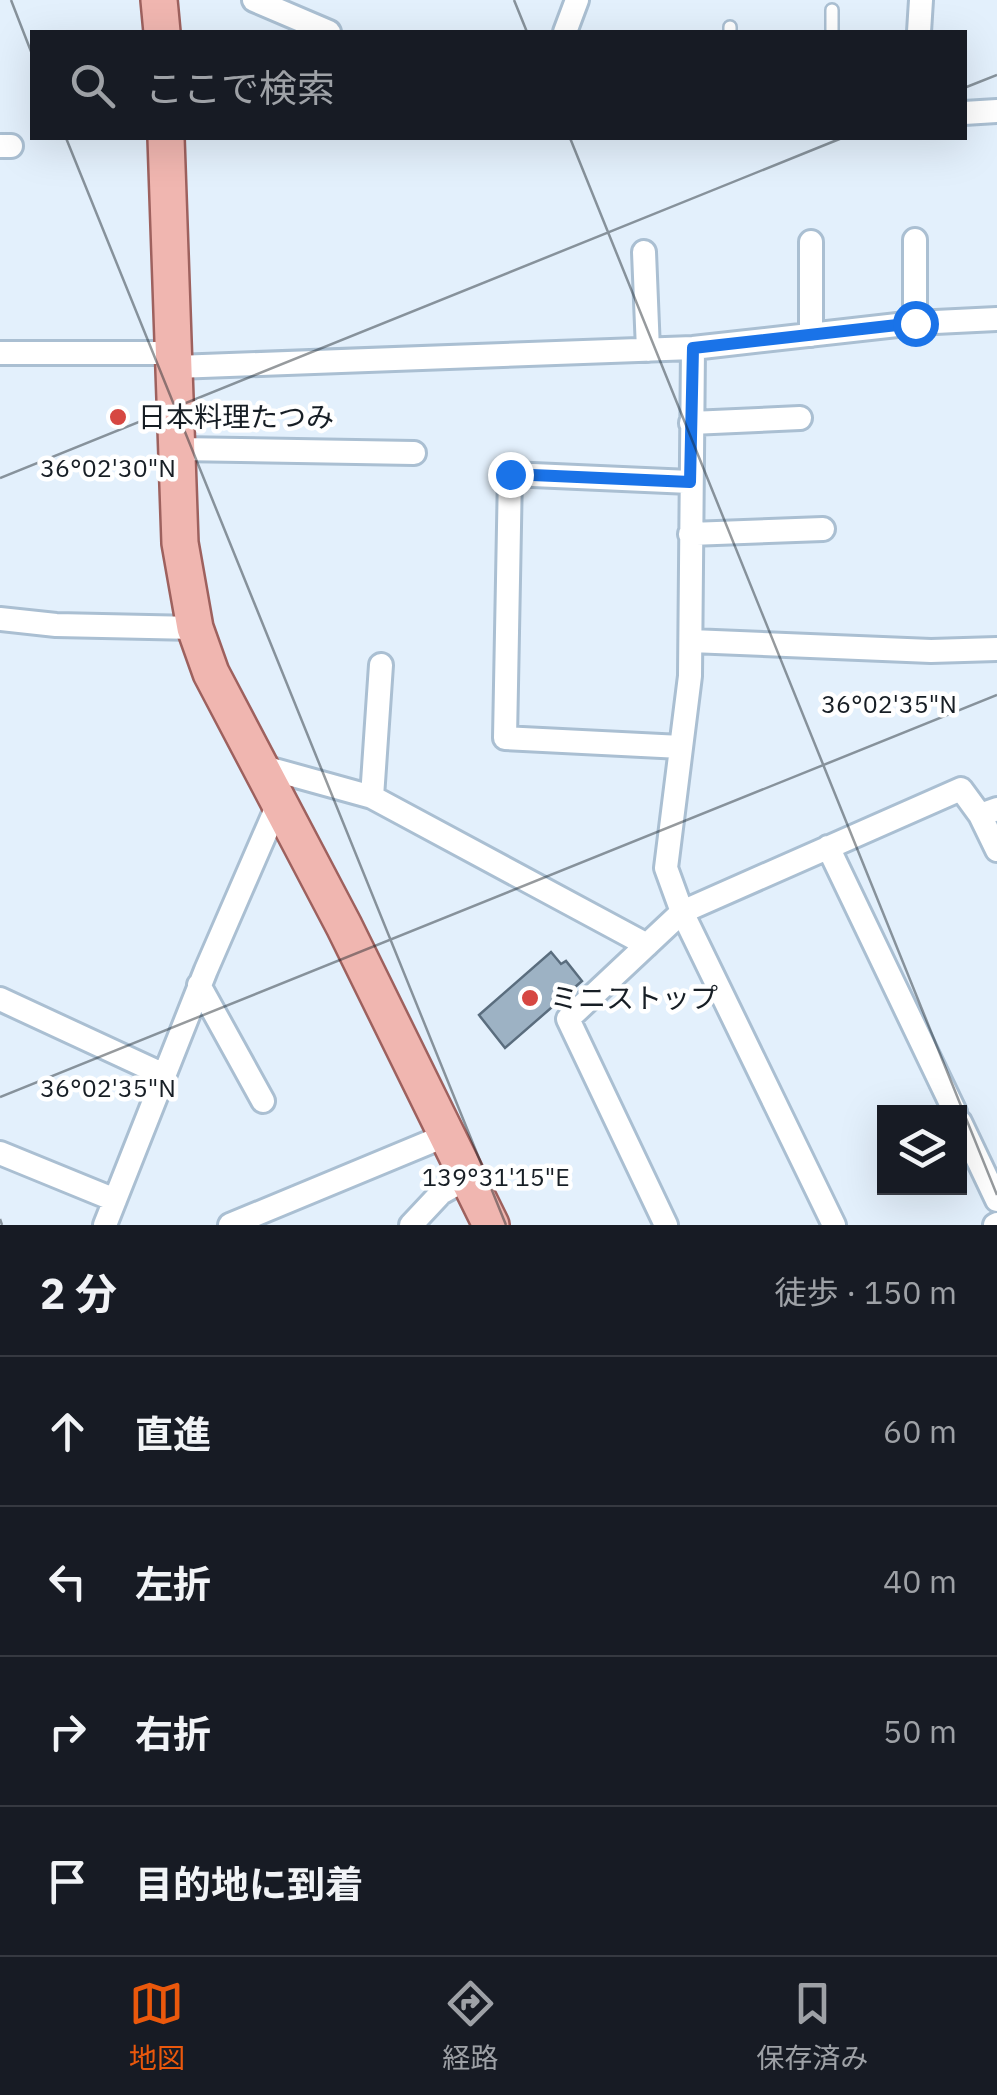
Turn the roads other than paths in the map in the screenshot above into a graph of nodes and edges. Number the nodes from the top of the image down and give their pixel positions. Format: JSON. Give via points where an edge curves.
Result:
{"nodes":[{"id":1,"x":159,"y":0,"type":"edge"},
{"id":2,"x":254,"y":0,"type":"edge"},
{"id":3,"x":577,"y":0,"type":"edge"},
{"id":4,"x":921,"y":0,"type":"edge"},
{"id":5,"x":832,"y":10,"type":"dead end"},
{"id":6,"x":162,"y":30,"type":"edge"},
{"id":7,"x":325,"y":30,"type":"edge"},
{"id":8,"x":566,"y":30,"type":"edge"},
{"id":9,"x":832,"y":30,"type":"edge"},
{"id":10,"x":919,"y":30,"type":"edge"},
{"id":11,"x":997,"y":112,"type":"edge"},
{"id":12,"x":967,"y":113,"type":"edge"},
{"id":13,"x":166,"y":140,"type":"edge"},
{"id":14,"x":915,"y":240,"type":"dead end"},
{"id":15,"x":811,"y":242,"type":"dead end"},
{"id":16,"x":644,"y":252,"type":"dead end"},
{"id":17,"x":997,"y":319,"type":"edge"},
{"id":18,"x":915,"y":323,"type":"junction"},
{"id":19,"x":811,"y":335,"type":"junction"},
{"id":20,"x":693,"y":348,"type":"junction"},
{"id":21,"x":648,"y":350,"type":"junction"},
{"id":22,"x":0,"y":353,"type":"edge"},
{"id":23,"x":176,"y":360,"type":"junction"},
{"id":24,"x":800,"y":418,"type":"dead end"},
{"id":25,"x":691,"y":422,"type":"junction"},
{"id":26,"x":178,"y":449,"type":"junction"},
{"id":27,"x":414,"y":453,"type":"dead end"},
{"id":28,"x":690,"y":482,"type":"junction"},
{"id":29,"x":822,"y":529,"type":"dead end"},
{"id":30,"x":690,"y":534,"type":"junction"},
{"id":31,"x":0,"y":618,"type":"edge"},
{"id":32,"x":195,"y":628,"type":"junction"},
{"id":33,"x":691,"y":641,"type":"junction"},
{"id":34,"x":997,"y":649,"type":"edge"},
{"id":35,"x":381,"y":665,"type":"dead end"},
{"id":36,"x":681,"y":748,"type":"junction"},
{"id":37,"x":260,"y":766,"type":"junction"},
{"id":38,"x":372,"y":797,"type":"junction"},
{"id":39,"x":278,"y":802,"type":"junction"},
{"id":40,"x":988,"y":812,"type":"edge"},
{"id":41,"x":828,"y":847,"type":"junction"},
{"id":42,"x":997,"y":850,"type":"edge"},
{"id":43,"x":682,"y":912,"type":"junction"},
{"id":44,"x":647,"y":945,"type":"junction"},
{"id":45,"x":200,"y":986,"type":"junction"},
{"id":46,"x":0,"y":999,"type":"edge"},
{"id":47,"x":164,"y":1075,"type":"junction"},
{"id":48,"x":263,"y":1101,"type":"dead end"},
{"id":49,"x":952,"y":1105,"type":"edge"},
{"id":50,"x":447,"y":1135,"type":"junction"},
{"id":51,"x":967,"y":1137,"type":"edge"},
{"id":52,"x":0,"y":1153,"type":"edge"},
{"id":53,"x":468,"y":1178,"type":"junction"},
{"id":54,"x":114,"y":1200,"type":"junction"},
{"id":55,"x":997,"y":1200,"type":"edge"},
{"id":56,"x":104,"y":1225,"type":"edge"},
{"id":57,"x":230,"y":1225,"type":"edge"},
{"id":58,"x":411,"y":1225,"type":"edge"},
{"id":59,"x":491,"y":1225,"type":"edge"},
{"id":60,"x":666,"y":1225,"type":"edge"},
{"id":61,"x":834,"y":1225,"type":"edge"}],
"edges":[{"from":1,"to":6,"type":"main road"},
{"from":2,"to":7,"type":"street"},
{"from":3,"to":8,"type":"street"},
{"from":4,"to":10,"type":"street"},
{"from":5,"to":9,"type":"lane"},
{"from":11,"to":12,"type":"street"},
{"from":13,"to":23,"type":"main road"},
{"from":14,"to":18,"type":"street"},
{"from":15,"to":19,"type":"street"},
{"from":16,"to":21,"type":"street"},
{"from":17,"to":18,"type":"street"},
{"from":18,"to":19,"type":"street"},
{"from":19,"to":20,"type":"street"},
{"from":20,"to":21,"type":"street"},
{"from":20,"to":25,"type":"street"},
{"from":21,"to":23,"type":"street"},
{"from":22,"to":23,"type":"street"},
{"from":23,"to":26,"type":"main road"},
{"from":24,"to":25,"type":"street"},
{"from":25,"to":28,"type":"street"},
{"from":26,"to":27,"type":"street"},
{"from":26,"to":32,"type":"main road","via":[[180,543]]},
{"from":28,"to":30,"type":"street"},
{"from":28,"to":36,"type":"street","via":[[510,474],[505,738]]},
{"from":29,"to":30,"type":"street"},
{"from":30,"to":33,"type":"street"},
{"from":31,"to":32,"type":"street"},
{"from":32,"to":37,"type":"main road"},
{"from":33,"to":34,"type":"street"},
{"from":33,"to":36,"type":"street"},
{"from":35,"to":38,"type":"street"},
{"from":36,"to":43,"type":"street","via":[[666,868]]},
{"from":37,"to":38,"type":"street"},
{"from":37,"to":39,"type":"main road"},
{"from":38,"to":44,"type":"street"},
{"from":39,"to":45,"type":"street"},
{"from":39,"to":50,"type":"main road"},
{"from":40,"to":41,"type":"street","via":[[961,789]]},
{"from":40,"to":42,"type":"street"},
{"from":41,"to":43,"type":"street"},
{"from":41,"to":49,"type":"street"},
{"from":43,"to":44,"type":"street"},
{"from":43,"to":61,"type":"street"},
{"from":44,"to":60,"type":"street","via":[[568,1018]]},
{"from":45,"to":47,"type":"street"},
{"from":45,"to":48,"type":"street"},
{"from":46,"to":47,"type":"street"},
{"from":47,"to":54,"type":"street"},
{"from":50,"to":53,"type":"main road"},
{"from":50,"to":57,"type":"street"},
{"from":51,"to":55,"type":"street"},
{"from":52,"to":54,"type":"street"},
{"from":53,"to":58,"type":"street","via":[[441,1193]]},
{"from":53,"to":59,"type":"main road"},
{"from":54,"to":56,"type":"street"}]}
